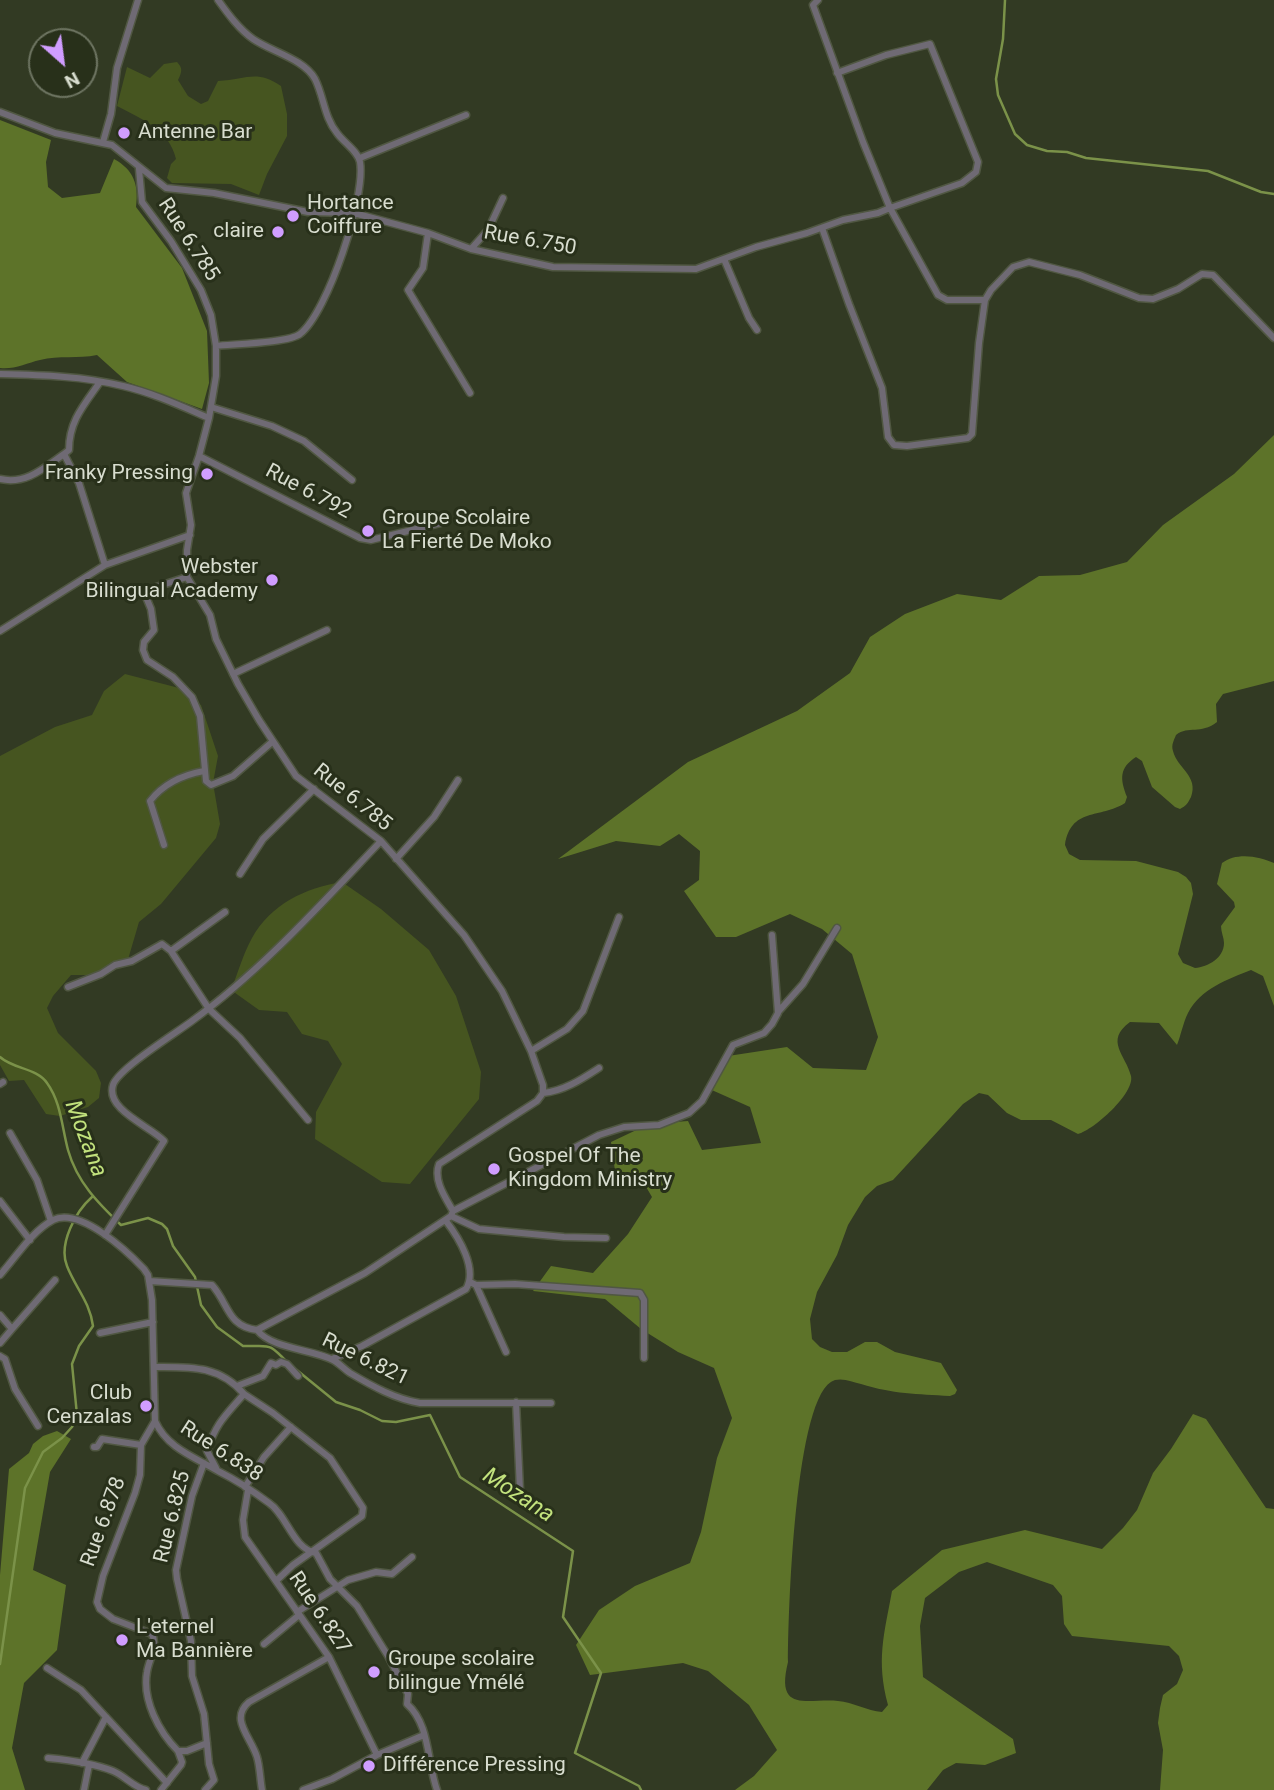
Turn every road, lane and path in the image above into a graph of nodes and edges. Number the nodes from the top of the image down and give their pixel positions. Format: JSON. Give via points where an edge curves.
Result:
{"nodes":[{"id":1,"x":138,"y":0,"type":"edge"},
{"id":2,"x":218,"y":0,"type":"edge"},
{"id":3,"x":818,"y":0,"type":"edge"},
{"id":4,"x":837,"y":73,"type":"junction"},
{"id":5,"x":0,"y":112,"type":"edge"},
{"id":6,"x":466,"y":114,"type":"dead end"},
{"id":7,"x":103,"y":142,"type":"junction"},
{"id":8,"x":360,"y":158,"type":"junction"},
{"id":9,"x":139,"y":169,"type":"junction"},
{"id":10,"x":503,"y":198,"type":"dead end"},
{"id":11,"x":890,"y":208,"type":"junction"},
{"id":12,"x":354,"y":213,"type":"junction"},
{"id":13,"x":822,"y":228,"type":"junction"},
{"id":14,"x":428,"y":233,"type":"junction"},
{"id":15,"x":471,"y":249,"type":"junction"},
{"id":16,"x":724,"y":259,"type":"junction"},
{"id":17,"x":985,"y":300,"type":"junction"},
{"id":18,"x":757,"y":330,"type":"dead end"},
{"id":19,"x":1274,"y":338,"type":"edge"},
{"id":20,"x":216,"y":346,"type":"junction"},
{"id":21,"x":0,"y":374,"type":"edge"},
{"id":22,"x":100,"y":382,"type":"junction"},
{"id":23,"x":470,"y":393,"type":"dead end"},
{"id":24,"x":211,"y":407,"type":"junction"},
{"id":25,"x":209,"y":418,"type":"junction"},
{"id":26,"x":64,"y":454,"type":"junction"},
{"id":27,"x":199,"y":456,"type":"junction"},
{"id":28,"x":0,"y":479,"type":"edge"},
{"id":29,"x":352,"y":480,"type":"dead end"},
{"id":30,"x":445,"y":522,"type":"dead end"},
{"id":31,"x":190,"y":535,"type":"junction"},
{"id":32,"x":105,"y":565,"type":"junction"},
{"id":33,"x":187,"y":577,"type":"junction"},
{"id":34,"x":0,"y":631,"type":"edge"},
{"id":35,"x":327,"y":631,"type":"dead end"},
{"id":36,"x":233,"y":674,"type":"junction"},
{"id":37,"x":272,"y":741,"type":"junction"},
{"id":38,"x":204,"y":771,"type":"junction"},
{"id":39,"x":458,"y":780,"type":"dead end"},
{"id":40,"x":314,"y":789,"type":"junction"},
{"id":41,"x":381,"y":841,"type":"junction"},
{"id":42,"x":164,"y":845,"type":"dead end"},
{"id":43,"x":396,"y":859,"type":"junction"},
{"id":44,"x":240,"y":874,"type":"dead end"},
{"id":45,"x":225,"y":912,"type":"dead end"},
{"id":46,"x":620,"y":917,"type":"dead end"},
{"id":47,"x":837,"y":928,"type":"dead end"},
{"id":48,"x":772,"y":935,"type":"dead end"},
{"id":49,"x":171,"y":951,"type":"junction"},
{"id":50,"x":68,"y":987,"type":"dead end"},
{"id":51,"x":209,"y":1009,"type":"junction"},
{"id":52,"x":778,"y":1013,"type":"junction"},
{"id":53,"x":531,"y":1051,"type":"junction"},
{"id":54,"x":599,"y":1068,"type":"dead end"},
{"id":55,"x":543,"y":1093,"type":"junction"},
{"id":56,"x":308,"y":1120,"type":"dead end"},
{"id":57,"x":10,"y":1133,"type":"dead end"},
{"id":58,"x":0,"y":1201,"type":"edge"},
{"id":59,"x":450,"y":1216,"type":"junction"},
{"id":60,"x":51,"y":1221,"type":"junction"},
{"id":61,"x":105,"y":1235,"type":"junction"},
{"id":62,"x":606,"y":1238,"type":"dead end"},
{"id":63,"x":30,"y":1240,"type":"junction"},
{"id":64,"x":0,"y":1275,"type":"edge"},
{"id":65,"x":55,"y":1280,"type":"dead end"},
{"id":66,"x":149,"y":1281,"type":"junction"},
{"id":67,"x":473,"y":1284,"type":"junction"},
{"id":68,"x":0,"y":1315,"type":"edge"},
{"id":69,"x":153,"y":1322,"type":"junction"},
{"id":70,"x":12,"y":1329,"type":"junction"},
{"id":71,"x":257,"y":1330,"type":"junction"},
{"id":72,"x":100,"y":1333,"type":"dead end"},
{"id":73,"x":0,"y":1343,"type":"edge"},
{"id":74,"x":506,"y":1352,"type":"dead end"},
{"id":75,"x":0,"y":1356,"type":"edge"},
{"id":76,"x":332,"y":1359,"type":"junction"},
{"id":77,"x":644,"y":1359,"type":"dead end"},
{"id":78,"x":155,"y":1367,"type":"junction"},
{"id":79,"x":298,"y":1376,"type":"dead end"},
{"id":80,"x":237,"y":1386,"type":"junction"},
{"id":81,"x":244,"y":1394,"type":"junction"},
{"id":82,"x":516,"y":1402,"type":"junction"},
{"id":83,"x":551,"y":1403,"type":"dead end"},
{"id":84,"x":155,"y":1421,"type":"junction"},
{"id":85,"x":38,"y":1426,"type":"dead end"},
{"id":86,"x":291,"y":1427,"type":"junction"},
{"id":87,"x":141,"y":1445,"type":"junction"},
{"id":88,"x":94,"y":1447,"type":"dead end"},
{"id":89,"x":204,"y":1463,"type":"junction"},
{"id":90,"x":217,"y":1470,"type":"junction"},
{"id":91,"x":247,"y":1488,"type":"junction"},
{"id":92,"x":520,"y":1490,"type":"dead end"},
{"id":93,"x":311,"y":1552,"type":"junction"},
{"id":94,"x":412,"y":1557,"type":"dead end"},
{"id":95,"x":276,"y":1581,"type":"junction"},
{"id":96,"x":336,"y":1586,"type":"junction"},
{"id":97,"x":298,"y":1613,"type":"junction"},
{"id":98,"x":264,"y":1644,"type":"dead end"},
{"id":99,"x":329,"y":1657,"type":"junction"},
{"id":100,"x":47,"y":1668,"type":"dead end"},
{"id":101,"x":106,"y":1717,"type":"junction"},
{"id":102,"x":424,"y":1735,"type":"junction"},
{"id":103,"x":207,"y":1743,"type":"junction"},
{"id":104,"x":178,"y":1751,"type":"junction"},
{"id":105,"x":377,"y":1755,"type":"junction"},
{"id":106,"x":48,"y":1758,"type":"dead end"},
{"id":107,"x":86,"y":1764,"type":"junction"},
{"id":108,"x":167,"y":1783,"type":"junction"},
{"id":109,"x":84,"y":1790,"type":"edge"},
{"id":110,"x":146,"y":1790,"type":"edge"},
{"id":111,"x":161,"y":1790,"type":"edge"},
{"id":112,"x":205,"y":1790,"type":"edge"},
{"id":113,"x":262,"y":1790,"type":"edge"},
{"id":114,"x":303,"y":1790,"type":"edge"},
{"id":115,"x":437,"y":1790,"type":"edge"}],
"edges":[{"from":1,"to":7,"type":"street","via":[[117,68]]},
{"from":2,"to":8,"type":"street","via":[[252,38],[303,66],[315,79],[326,116]]},
{"from":3,"to":4,"type":"street","via":[[813,5]]},
{"from":4,"to":11,"type":"street"},
{"from":4,"to":11,"type":"street","name":"Rue 6.750","via":[[930,44],[949,87],[978,162],[976,172],[962,183]]},
{"from":5,"to":7,"type":"street","name":"Rue 6.750","via":[[55,133]]},
{"from":6,"to":8,"type":"street"},
{"from":7,"to":9,"type":"street","name":"Rue 6.750"},
{"from":8,"to":12,"type":"street"},
{"from":9,"to":12,"type":"street","name":"Rue 6.750","via":[[166,188],[308,212]]},
{"from":9,"to":20,"type":"street","name":"Rue 6.785","via":[[142,202],[201,290]]},
{"from":10,"to":15,"type":"street","via":[[488,230]]},
{"from":11,"to":13,"type":"street","name":"Rue 6.750"},
{"from":11,"to":17,"type":"street","via":[[938,295],[947,300]]},
{"from":12,"to":14,"type":"street","name":"Rue 6.750"},
{"from":12,"to":20,"type":"street","via":[[333,282],[302,332],[282,340]]},
{"from":13,"to":16,"type":"street","name":"Rue 6.750"},
{"from":13,"to":17,"type":"street","via":[[882,388],[888,437],[894,445],[972,435]]},
{"from":14,"to":15,"type":"street","name":"Rue 6.750"},
{"from":14,"to":23,"type":"street","via":[[422,268],[408,290]]},
{"from":15,"to":16,"type":"street","name":"Rue 6.750","via":[[567,268],[696,269]]},
{"from":16,"to":18,"type":"street"},
{"from":17,"to":19,"type":"street","via":[[1013,267],[1029,262],[1153,299],[1202,274],[1213,275]]},
{"from":20,"to":24,"type":"street","name":"Rue 6.785"},
{"from":21,"to":22,"type":"street"},
{"from":22,"to":25,"type":"street","via":[[169,400]]},
{"from":22,"to":26,"type":"street","via":[[72,422],[73,435]]},
{"from":24,"to":25,"type":"street","name":"Rue 6.785"},
{"from":24,"to":29,"type":"street","via":[[304,441]]},
{"from":25,"to":27,"type":"street","name":"Rue 6.785"},
{"from":26,"to":28,"type":"street","via":[[29,477]]},
{"from":26,"to":32,"type":"street","via":[[79,483]]},
{"from":27,"to":30,"type":"street","name":"Rue 6.792","via":[[360,538],[371,540]]},
{"from":27,"to":31,"type":"street","name":"Rue 6.785","via":[[186,493]]},
{"from":31,"to":32,"type":"street"},
{"from":31,"to":33,"type":"street","name":"Rue 6.785"},
{"from":32,"to":34,"type":"street"},
{"from":33,"to":36,"type":"street","name":"Rue 6.785","via":[[210,615]]},
{"from":33,"to":38,"type":"street","via":[[147,590],[154,630],[143,650],[147,660],[192,697],[200,716]]},
{"from":35,"to":36,"type":"street"},
{"from":36,"to":37,"type":"street","name":"Rue 6.785"},
{"from":37,"to":38,"type":"street","via":[[219,783],[211,785]]},
{"from":37,"to":40,"type":"street","name":"Rue 6.785","via":[[296,776]]},
{"from":38,"to":42,"type":"street","via":[[169,783],[150,801]]},
{"from":39,"to":43,"type":"street","via":[[434,817]]},
{"from":40,"to":41,"type":"street","name":"Rue 6.785"},
{"from":40,"to":44,"type":"street","via":[[263,839]]},
{"from":41,"to":43,"type":"street","name":"Rue 6.785"},
{"from":41,"to":51,"type":"street","via":[[263,962]]},
{"from":43,"to":53,"type":"street","name":"Rue 6.785","via":[[464,934],[502,991]]},
{"from":45,"to":49,"type":"street"},
{"from":46,"to":53,"type":"street","via":[[583,1011],[567,1028]]},
{"from":47,"to":52,"type":"street","via":[[803,984]]},
{"from":48,"to":52,"type":"street"},
{"from":49,"to":50,"type":"street","via":[[162,944]]},
{"from":49,"to":51,"type":"street"},
{"from":51,"to":56,"type":"street","via":[[240,1038]]},
{"from":51,"to":61,"type":"street","via":[[113,1084],[117,1104],[164,1141]]},
{"from":52,"to":59,"type":"street","via":[[764,1033],[733,1045],[702,1101],[690,1113],[659,1125],[624,1127],[599,1135]]},
{"from":53,"to":55,"type":"street","name":"Rue 6.785"},
{"from":54,"to":55,"type":"street","via":[[564,1088]]},
{"from":55,"to":59,"type":"street","via":[[439,1164],[436,1171]]},
{"from":57,"to":60,"type":"street","via":[[37,1180]]},
{"from":58,"to":63,"type":"street"},
{"from":59,"to":62,"type":"street","via":[[479,1229]]},
{"from":59,"to":67,"type":"street"},
{"from":59,"to":71,"type":"street","via":[[366,1273]]},
{"from":60,"to":61,"type":"street","via":[[71,1218]]},
{"from":60,"to":63,"type":"street"},
{"from":61,"to":66,"type":"street","via":[[138,1262]]},
{"from":63,"to":64,"type":"street"},
{"from":65,"to":70,"type":"street"},
{"from":66,"to":69,"type":"street","name":"Rue 6.838"},
{"from":66,"to":71,"type":"street","name":"Rue 6.821","via":[[212,1285],[235,1322]]},
{"from":67,"to":74,"type":"street"},
{"from":67,"to":76,"type":"street"},
{"from":67,"to":77,"type":"street","via":[[640,1293],[644,1300]]},
{"from":68,"to":70,"type":"street"},
{"from":69,"to":72,"type":"street"},
{"from":69,"to":78,"type":"street","name":"Rue 6.838"},
{"from":70,"to":73,"type":"street"},
{"from":71,"to":76,"type":"street","name":"Rue 6.821","via":[[281,1344]]},
{"from":75,"to":85,"type":"street"},
{"from":76,"to":82,"type":"street","name":"Rue 6.821","via":[[406,1400]]},
{"from":78,"to":80,"type":"street","via":[[199,1368]]},
{"from":78,"to":84,"type":"street","name":"Rue 6.838"},
{"from":79,"to":80,"type":"street","via":[[287,1364],[272,1363],[263,1376]]},
{"from":80,"to":81,"type":"street"},
{"from":81,"to":86,"type":"street"},
{"from":81,"to":90,"type":"street","via":[[214,1430],[208,1451]]},
{"from":82,"to":83,"type":"street","name":"Rue 6.821"},
{"from":82,"to":92,"type":"street"},
{"from":84,"to":87,"type":"street","name":"Rue 6.878"},
{"from":84,"to":89,"type":"street","name":"Rue 6.838","via":[[175,1446]]},
{"from":86,"to":91,"type":"street","via":[[264,1457]]},
{"from":86,"to":93,"type":"street","via":[[330,1458],[363,1508],[362,1516]]},
{"from":87,"to":88,"type":"street","via":[[102,1439]]},
{"from":87,"to":104,"type":"street","name":"Rue 6.878","via":[[135,1493],[97,1596],[106,1614],[152,1634],[146,1680],[149,1699],[159,1728]]},
{"from":89,"to":90,"type":"street","name":"Rue 6.838"},
{"from":89,"to":103,"type":"street","name":"Rue 6.825","via":[[176,1570]]},
{"from":90,"to":91,"type":"street","name":"Rue 6.838"},
{"from":91,"to":93,"type":"street","name":"Rue 6.838","via":[[274,1507]]},
{"from":91,"to":95,"type":"street","name":"Rue 6.827","via":[[243,1532]]},
{"from":93,"to":95,"type":"street"},
{"from":93,"to":96,"type":"street","name":"Rue 6.838"},
{"from":94,"to":96,"type":"street","via":[[393,1574],[376,1572]]},
{"from":95,"to":97,"type":"street","name":"Rue 6.827"},
{"from":96,"to":97,"type":"street"},
{"from":96,"to":102,"type":"street","name":"Rue 6.838","via":[[357,1606],[388,1656]]},
{"from":97,"to":98,"type":"street"},
{"from":97,"to":99,"type":"street","name":"Rue 6.827"},
{"from":99,"to":105,"type":"street","name":"Rue 6.827"},
{"from":99,"to":113,"type":"street","via":[[242,1709],[240,1722],[257,1756]]},
{"from":100,"to":101,"type":"street","via":[[81,1690]]},
{"from":101,"to":107,"type":"street"},
{"from":101,"to":108,"type":"street"},
{"from":102,"to":105,"type":"street"},
{"from":102,"to":115,"type":"street","name":"Rue 6.838"},
{"from":103,"to":104,"type":"street"},
{"from":103,"to":112,"type":"street","name":"Rue 6.825","via":[[214,1780]]},
{"from":104,"to":108,"type":"street","via":[[181,1765]]},
{"from":105,"to":114,"type":"street"},
{"from":106,"to":107,"type":"street"},
{"from":107,"to":109,"type":"street"},
{"from":107,"to":110,"type":"street","via":[[115,1772]]},
{"from":108,"to":111,"type":"street"}]}
